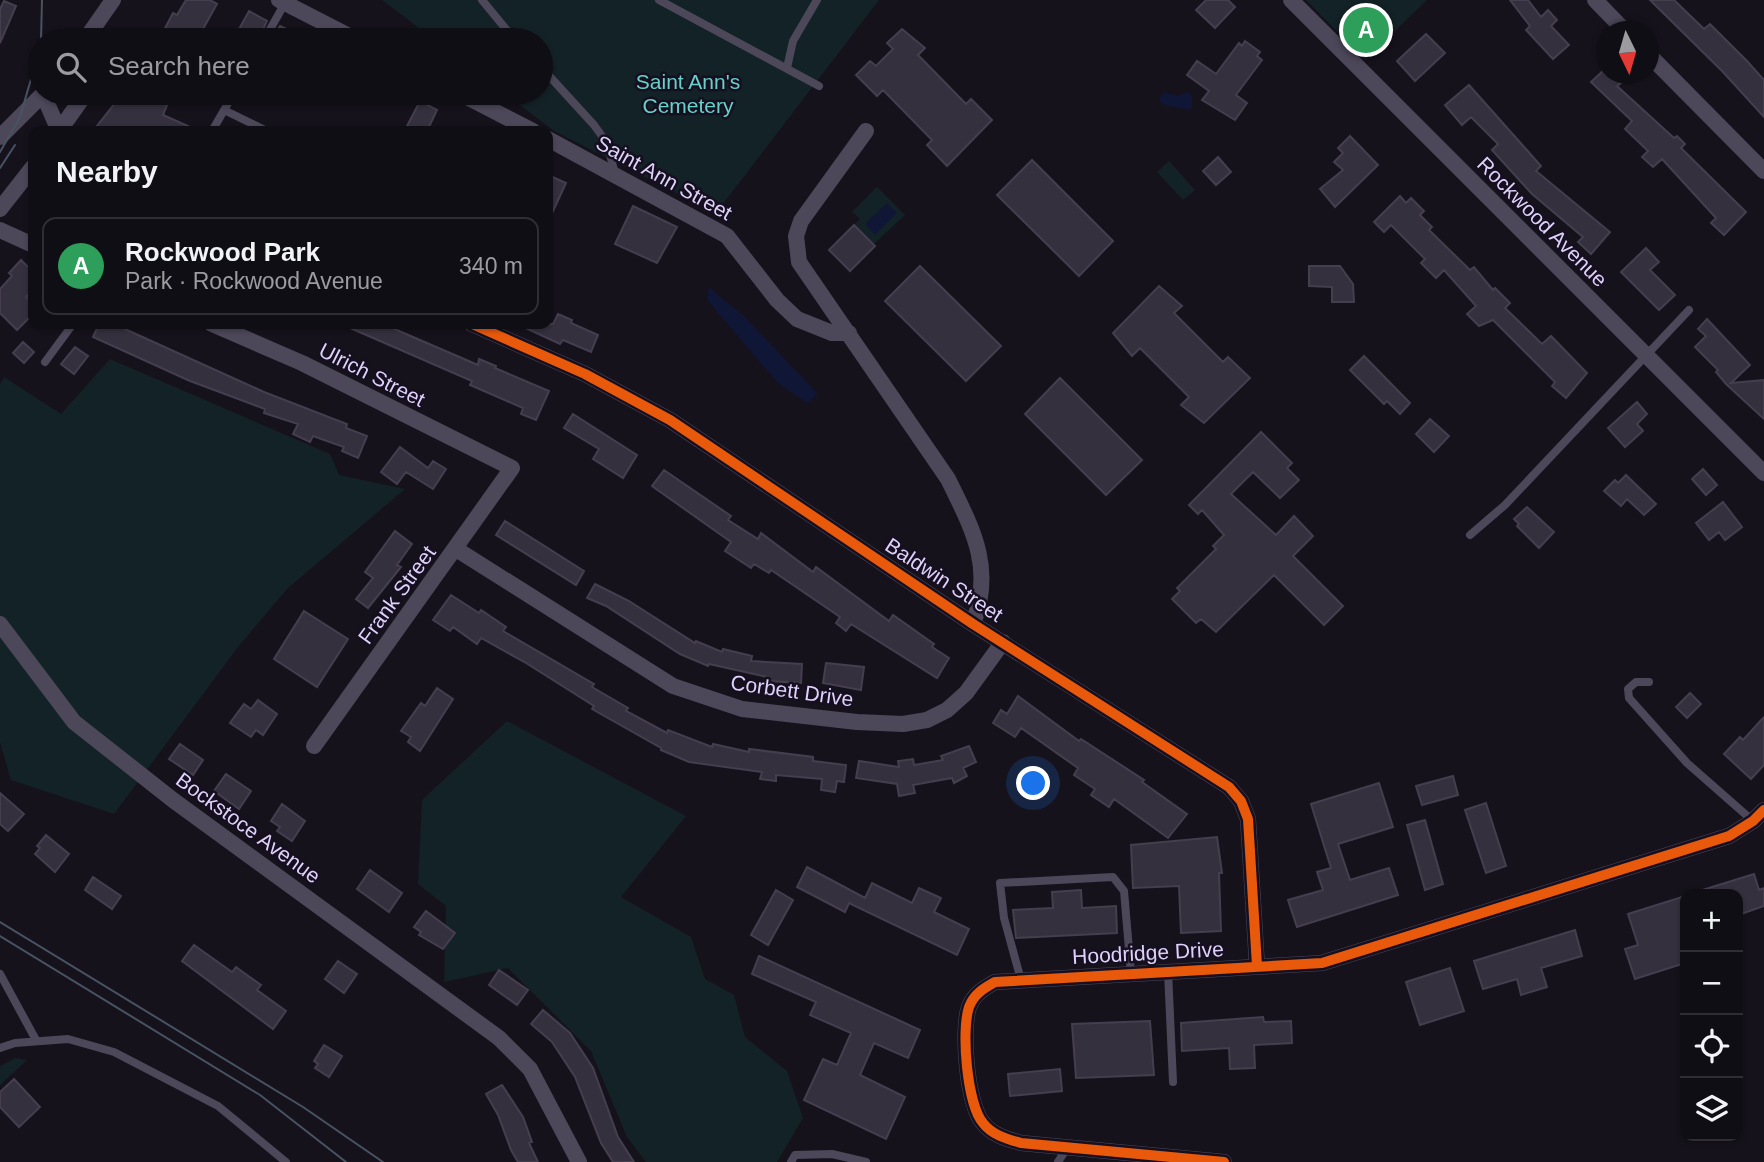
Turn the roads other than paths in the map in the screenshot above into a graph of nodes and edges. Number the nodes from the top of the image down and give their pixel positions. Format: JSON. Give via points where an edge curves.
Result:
{"nodes":[{"id":1,"x":113,"y":0,"type":"edge"},
{"id":2,"x":482,"y":0,"type":"edge"},
{"id":3,"x":659,"y":0,"type":"edge"},
{"id":4,"x":817,"y":0,"type":"edge"},
{"id":5,"x":1291,"y":0,"type":"edge"},
{"id":6,"x":1595,"y":0,"type":"edge"},
{"id":7,"x":282,"y":1,"type":"edge"},
{"id":8,"x":1615,"y":21,"type":"edge"},
{"id":9,"x":94,"y":28,"type":"edge"},
{"id":10,"x":270,"y":28,"type":"edge"},
{"id":11,"x":334,"y":28,"type":"edge"},
{"id":12,"x":505,"y":28,"type":"edge"},
{"id":13,"x":1659,"y":65,"type":"edge"},
{"id":14,"x":787,"y":68,"type":"junction"},
{"id":15,"x":553,"y":80,"type":"edge"},
{"id":16,"x":819,"y":86,"type":"dead end"},
{"id":17,"x":31,"y":105,"type":"edge"},
{"id":18,"x":48,"y":105,"type":"edge"},
{"id":19,"x":77,"y":105,"type":"edge"},
{"id":20,"x":227,"y":105,"type":"edge"},
{"id":21,"x":482,"y":105,"type":"edge"},
{"id":22,"x":224,"y":110,"type":"junction"},
{"id":23,"x":57,"y":126,"type":"edge"},
{"id":24,"x":63,"y":126,"type":"edge"},
{"id":25,"x":215,"y":126,"type":"edge"},
{"id":26,"x":257,"y":126,"type":"edge"},
{"id":27,"x":523,"y":126,"type":"edge"},
{"id":28,"x":866,"y":131,"type":"dead end"},
{"id":29,"x":0,"y":137,"type":"edge"},
{"id":30,"x":553,"y":142,"type":"edge"},
{"id":31,"x":1764,"y":171,"type":"edge"},
{"id":32,"x":28,"y":173,"type":"edge"},
{"id":33,"x":615,"y":174,"type":"junction"},
{"id":34,"x":0,"y":209,"type":"edge"},
{"id":35,"x":0,"y":230,"type":"edge"},
{"id":36,"x":28,"y":243,"type":"edge"},
{"id":37,"x":1689,"y":310,"type":"dead end"},
{"id":38,"x":69,"y":329,"type":"edge"},
{"id":39,"x":224,"y":329,"type":"edge"},
{"id":40,"x":483,"y":329,"type":"edge"},
{"id":41,"x":849,"y":333,"type":"junction"},
{"id":42,"x":1645,"y":354,"type":"junction"},
{"id":43,"x":45,"y":362,"type":"dead end"},
{"id":44,"x":512,"y":468,"type":"joint"},
{"id":45,"x":1764,"y":473,"type":"edge"},
{"id":46,"x":1471,"y":535,"type":"dead end"},
{"id":47,"x":456,"y":549,"type":"junction"},
{"id":48,"x":0,"y":624,"type":"edge"},
{"id":49,"x":974,"y":624,"type":"junction"},
{"id":50,"x":1003,"y":642,"type":"junction"},
{"id":51,"x":1649,"y":682,"type":"dead end"},
{"id":52,"x":314,"y":746,"type":"dead end"},
{"id":53,"x":1758,"y":816,"type":"edge"},
{"id":54,"x":1257,"y":966,"type":"junction"},
{"id":55,"x":1168,"y":971,"type":"junction"},
{"id":56,"x":1130,"y":973,"type":"junction"},
{"id":57,"x":0,"y":974,"type":"edge"},
{"id":58,"x":1021,"y":980,"type":"junction"},
{"id":59,"x":36,"y":1040,"type":"junction"},
{"id":60,"x":0,"y":1048,"type":"edge"},
{"id":61,"x":1173,"y":1082,"type":"dead end"},
{"id":62,"x":1063,"y":1155,"type":"edge"},
{"id":63,"x":834,"y":1158,"type":"edge"},
{"id":64,"x":286,"y":1162,"type":"edge"},
{"id":65,"x":579,"y":1162,"type":"edge"},
{"id":66,"x":791,"y":1162,"type":"edge"},
{"id":67,"x":866,"y":1162,"type":"edge"},
{"id":68,"x":1224,"y":1162,"type":"edge"}],
"edges":[{"from":1,"to":9,"type":"street"},
{"from":2,"to":12,"type":"lane"},
{"from":3,"to":14,"type":"lane"},
{"from":4,"to":14,"type":"lane","via":[[793,41]]},
{"from":5,"to":42,"type":"street","name":"Rockwood Avenue"},
{"from":6,"to":8,"type":"street"},
{"from":7,"to":10,"type":"lane"},
{"from":7,"to":11,"type":"street"},
{"from":13,"to":31,"type":"street"},
{"from":14,"to":16,"type":"lane"},
{"from":15,"to":33,"type":"lane","via":[[607,144]]},
{"from":17,"to":29,"type":"street"},
{"from":18,"to":23,"type":"street"},
{"from":19,"to":24,"type":"street"},
{"from":20,"to":22,"type":"lane"},
{"from":21,"to":27,"type":"street"},
{"from":22,"to":25,"type":"lane"},
{"from":22,"to":26,"type":"lane"},
{"from":28,"to":41,"type":"street","via":[[806,212],[796,236],[806,276]]},
{"from":30,"to":33,"type":"street","name":"Saint Ann Street"},
{"from":32,"to":34,"type":"street"},
{"from":33,"to":41,"type":"street","name":"Saint Ann Street","via":[[727,236],[797,319],[832,333]]},
{"from":35,"to":36,"type":"street"},
{"from":37,"to":42,"type":"lane"},
{"from":38,"to":43,"type":"lane"},
{"from":39,"to":44,"type":"street","name":"Ulrich Street"},
{"from":40,"to":49,"type":"street","name":"Baldwin Street","via":[[585,374],[670,420]]},
{"from":41,"to":49,"type":"street","via":[[964,510],[984,571]]},
{"from":42,"to":45,"type":"street","name":"Rockwood Avenue"},
{"from":42,"to":46,"type":"lane","via":[[1505,505]]},
{"from":44,"to":47,"type":"street","name":"Frank Street"},
{"from":47,"to":50,"type":"street","name":"Corbett Drive","via":[[673,686],[742,709],[858,722],[927,720],[966,693]]},
{"from":47,"to":52,"type":"street","name":"Frank Street"},
{"from":48,"to":65,"type":"street","name":"Bockstoce Avenue","via":[[74,722],[173,800],[499,1038],[530,1069]]},
{"from":49,"to":50,"type":"street","name":"Baldwin Street"},
{"from":50,"to":54,"type":"street","name":"Baldwin Street","via":[[1212,774],[1241,801],[1251,839]]},
{"from":51,"to":53,"type":"lane","via":[[1636,681],[1628,689],[1629,698],[1687,763]]},
{"from":53,"to":54,"type":"street","name":"Hoodridge Drive","via":[[1729,836],[1322,963]]},
{"from":54,"to":55,"type":"street","name":"Hoodridge Drive"},
{"from":55,"to":56,"type":"street","name":"Hoodridge Drive"},
{"from":55,"to":61,"type":"lane"},
{"from":56,"to":58,"type":"street","name":"Hoodridge Drive"},
{"from":56,"to":58,"type":"lane","via":[[1124,891],[1113,877],[1000,883]]},
{"from":57,"to":59,"type":"lane"},
{"from":58,"to":62,"type":"street","name":"Hoodridge Drive","via":[[995,982],[978,992],[970,1005],[965,1023],[971,1095],[982,1123],[998,1136]]},
{"from":59,"to":60,"type":"lane"},
{"from":59,"to":64,"type":"lane","via":[[68,1039],[114,1052],[218,1106]]},
{"from":62,"to":68,"type":"street","name":"Hoodridge Drive"},
{"from":63,"to":66,"type":"lane","via":[[795,1155]]},
{"from":63,"to":67,"type":"lane"}]}
